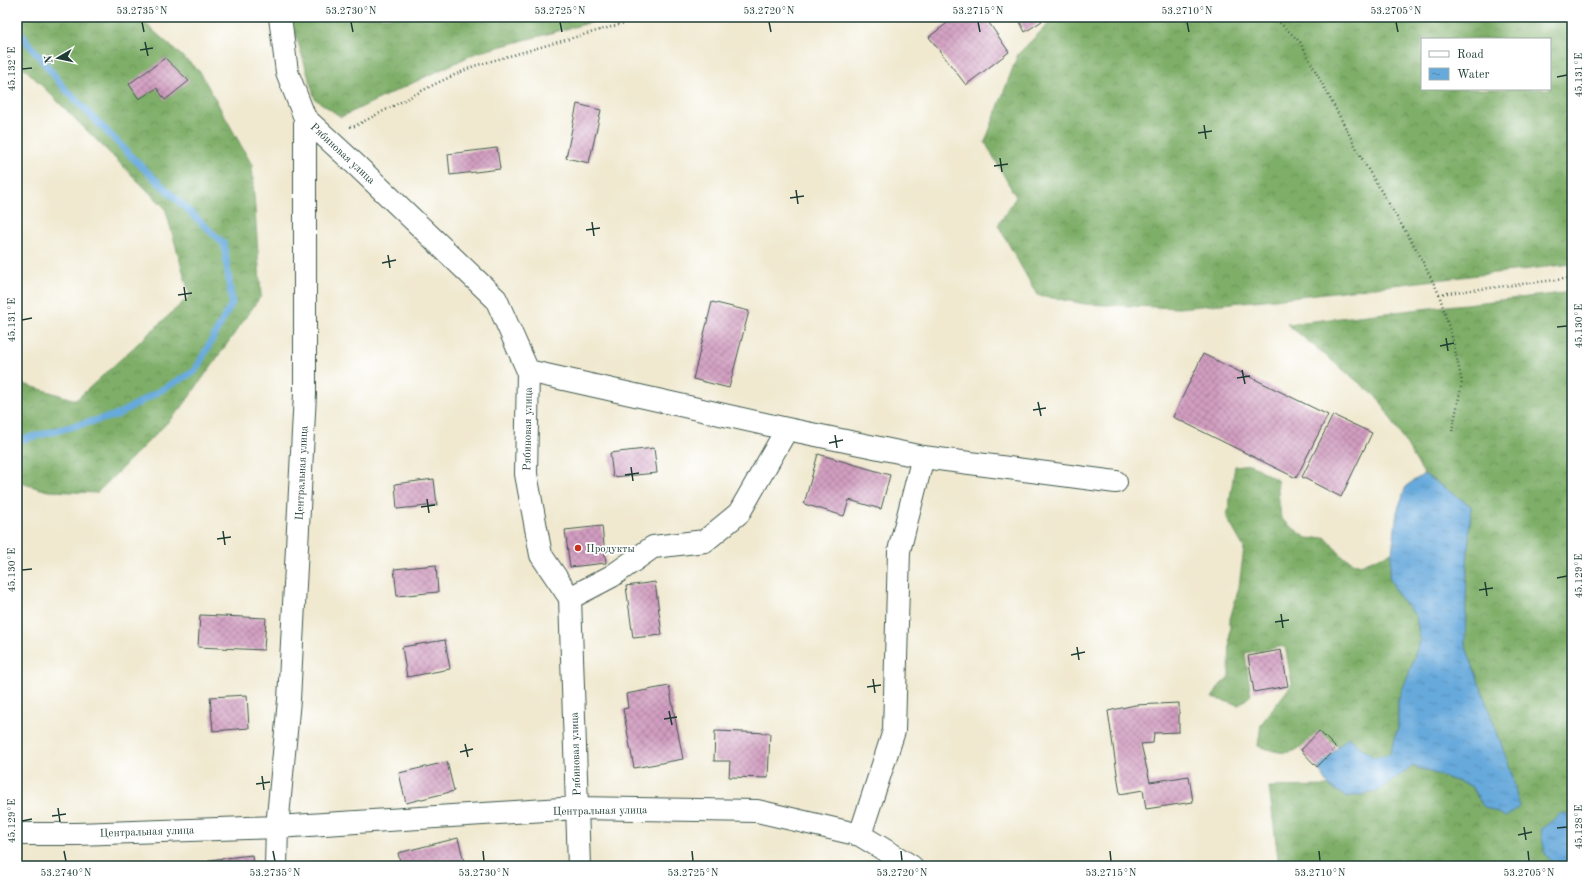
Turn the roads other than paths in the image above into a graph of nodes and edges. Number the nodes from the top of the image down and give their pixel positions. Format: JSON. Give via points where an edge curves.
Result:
{"nodes":[{"id":1,"x":280,"y":17,"type":"edge"},
{"id":2,"x":311,"y":123,"type":"junction"},
{"id":3,"x":528,"y":371,"type":"junction"},
{"id":4,"x":787,"y":429,"type":"junction"},
{"id":5,"x":923,"y":457,"type":"junction"},
{"id":6,"x":1116,"y":482,"type":"dead end"},
{"id":7,"x":570,"y":598,"type":"junction"},
{"id":8,"x":577,"y":808,"type":"junction"},
{"id":9,"x":277,"y":827,"type":"junction"},
{"id":10,"x":17,"y":834,"type":"edge"},
{"id":11,"x":860,"y":836,"type":"junction"},
{"id":12,"x":276,"y":866,"type":"edge"},
{"id":13,"x":579,"y":866,"type":"edge"},
{"id":14,"x":911,"y":866,"type":"edge"}],
"edges":[{"from":1,"to":2,"type":"street","via":[[287,72]]},
{"from":2,"to":3,"type":"street","name":"Рябиновая улица","via":[[496,299]]},
{"from":2,"to":9,"type":"street","name":"Центральная улица","via":[[305,394],[289,700]]},
{"from":3,"to":4,"type":"street"},
{"from":3,"to":7,"type":"street","name":"Рябиновая улица","via":[[526,474],[541,555]]},
{"from":4,"to":5,"type":"street"},
{"from":4,"to":7,"type":"street","via":[[739,513],[705,541],[653,547],[612,576]]},
{"from":5,"to":6,"type":"street"},
{"from":5,"to":11,"type":"street","via":[[899,552],[894,731]]},
{"from":7,"to":8,"type":"street","name":"Рябиновая улица"},
{"from":8,"to":9,"type":"street","name":"Центральная улица"},
{"from":8,"to":11,"type":"street","name":"Центральная улица","via":[[757,811]]},
{"from":8,"to":13,"type":"street","name":"Рябиновая улица"},
{"from":9,"to":10,"type":"street","name":"Центральная улица"},
{"from":9,"to":12,"type":"street","name":"Центральная улица"},
{"from":11,"to":14,"type":"street","name":"Центральная улица"}]}
